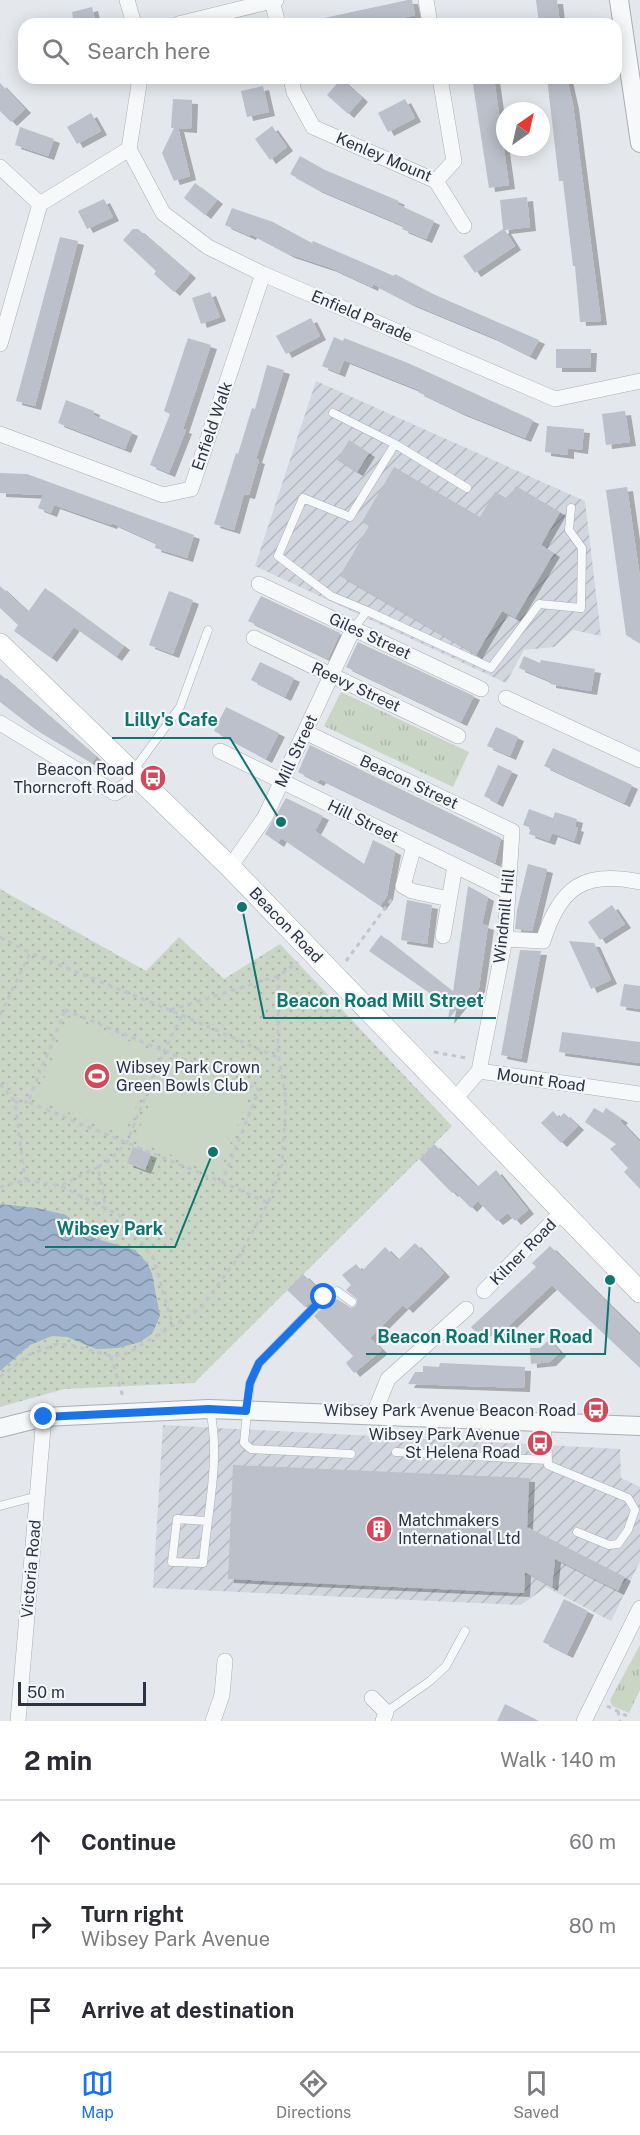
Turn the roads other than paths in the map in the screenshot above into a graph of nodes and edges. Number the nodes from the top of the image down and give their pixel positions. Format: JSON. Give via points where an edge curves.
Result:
{"nodes":[{"id":1,"x":127,"y":0,"type":"edge"},
{"id":2,"x":274,"y":0,"type":"edge"},
{"id":3,"x":426,"y":0,"type":"edge"},
{"id":4,"x":619,"y":0,"type":"edge"},
{"id":5,"x":132,"y":18,"type":"edge"},
{"id":6,"x":202,"y":18,"type":"edge"},
{"id":7,"x":277,"y":18,"type":"edge"},
{"id":8,"x":429,"y":18,"type":"edge"},
{"id":9,"x":622,"y":18,"type":"edge"},
{"id":10,"x":622,"y":20,"type":"edge"},
{"id":11,"x":139,"y":84,"type":"edge"},
{"id":12,"x":292,"y":84,"type":"edge"},
{"id":13,"x":441,"y":84,"type":"edge"},
{"id":14,"x":640,"y":143,"type":"edge"},
{"id":15,"x":129,"y":149,"type":"junction"},
{"id":16,"x":0,"y":167,"type":"edge"},
{"id":17,"x":436,"y":181,"type":"junction"},
{"id":18,"x":40,"y":204,"type":"junction"},
{"id":19,"x":464,"y":226,"type":"dead end"},
{"id":20,"x":263,"y":274,"type":"junction"},
{"id":21,"x":0,"y":344,"type":"edge"},
{"id":22,"x":640,"y":381,"type":"edge"},
{"id":23,"x":333,"y":413,"type":"dead end"},
{"id":24,"x":0,"y":434,"type":"edge"},
{"id":25,"x":394,"y":444,"type":"junction"},
{"id":26,"x":467,"y":488,"type":"dead end"},
{"id":27,"x":571,"y":508,"type":"dead end"},
{"id":28,"x":259,"y":584,"type":"dead end"},
{"id":29,"x":367,"y":611,"type":"junction"},
{"id":30,"x":353,"y":628,"type":"junction"},
{"id":31,"x":208,"y":630,"type":"dead end"},
{"id":32,"x":254,"y":638,"type":"dead end"},
{"id":33,"x":0,"y":644,"type":"edge"},
{"id":34,"x":332,"y":676,"type":"junction"},
{"id":35,"x":481,"y":689,"type":"dead end"},
{"id":36,"x":506,"y":698,"type":"dead end"},
{"id":37,"x":0,"y":723,"type":"edge"},
{"id":38,"x":305,"y":732,"type":"junction"},
{"id":39,"x":458,"y":736,"type":"dead end"},
{"id":40,"x":220,"y":751,"type":"dead end"},
{"id":41,"x":640,"y":760,"type":"edge"},
{"id":42,"x":135,"y":775,"type":"junction"},
{"id":43,"x":282,"y":782,"type":"junction"},
{"id":44,"x":512,"y":831,"type":"joint"},
{"id":45,"x":414,"y":846,"type":"junction"},
{"id":46,"x":455,"y":866,"type":"junction"},
{"id":47,"x":230,"y":867,"type":"junction"},
{"id":48,"x":640,"y":882,"type":"edge"},
{"id":49,"x":507,"y":891,"type":"junction"},
{"id":50,"x":449,"y":899,"type":"junction"},
{"id":51,"x":443,"y":936,"type":"dead end"},
{"id":52,"x":505,"y":939,"type":"junction"},
{"id":53,"x":481,"y":1066,"type":"junction"},
{"id":54,"x":640,"y":1094,"type":"edge"},
{"id":55,"x":454,"y":1100,"type":"junction"},
{"id":56,"x":562,"y":1212,"type":"junction"},
{"id":57,"x":484,"y":1291,"type":"dead end"},
{"id":58,"x":640,"y":1292,"type":"edge"},
{"id":59,"x":352,"y":1302,"type":"dead end"},
{"id":60,"x":466,"y":1309,"type":"dead end"},
{"id":61,"x":209,"y":1409,"type":"junction"},
{"id":62,"x":246,"y":1411,"type":"junction"},
{"id":63,"x":373,"y":1416,"type":"junction"},
{"id":64,"x":44,"y":1417,"type":"junction"},
{"id":65,"x":547,"y":1422,"type":"junction"},
{"id":66,"x":640,"y":1426,"type":"edge"},
{"id":67,"x":0,"y":1428,"type":"edge"},
{"id":68,"x":396,"y":1452,"type":"dead end"},
{"id":69,"x":351,"y":1454,"type":"dead end"},
{"id":70,"x":547,"y":1460,"type":"junction"},
{"id":71,"x":38,"y":1496,"type":"junction"},
{"id":72,"x":0,"y":1506,"type":"edge"},
{"id":73,"x":207,"y":1521,"type":"junction"},
{"id":74,"x":577,"y":1532,"type":"dead end"},
{"id":75,"x":640,"y":1608,"type":"edge"},
{"id":76,"x":465,"y":1631,"type":"dead end"},
{"id":77,"x":225,"y":1661,"type":"dead end"},
{"id":78,"x":372,"y":1698,"type":"dead end"},
{"id":79,"x":384,"y":1717,"type":"edge"},
{"id":80,"x":18,"y":1721,"type":"edge"},
{"id":81,"x":213,"y":1721,"type":"edge"},
{"id":82,"x":584,"y":1721,"type":"edge"}],
"edges":[{"from":1,"to":5,"type":"street"},
{"from":2,"to":6,"type":"street"},
{"from":2,"to":7,"type":"street"},
{"from":3,"to":8,"type":"street"},
{"from":4,"to":9,"type":"street"},
{"from":10,"to":14,"type":"street"},
{"from":11,"to":15,"type":"street"},
{"from":12,"to":17,"type":"street","name":"Kenley Mount","via":[[313,127]]},
{"from":13,"to":17,"type":"street","name":"Kenley Mount","via":[[454,161]]},
{"from":15,"to":18,"type":"street"},
{"from":15,"to":20,"type":"street","name":"Enfield Parade","via":[[163,213],[208,247]]},
{"from":16,"to":18,"type":"street"},
{"from":17,"to":19,"type":"street"},
{"from":18,"to":21,"type":"street"},
{"from":20,"to":22,"type":"street","name":"Enfield Parade","via":[[555,399]]},
{"from":20,"to":24,"type":"street","name":"Enfield Walk","via":[[191,489],[163,495]]},
{"from":23,"to":25,"type":"lane"},
{"from":25,"to":26,"type":"lane"},
{"from":25,"to":29,"type":"lane","via":[[350,517],[303,498],[278,556],[331,596]]},
{"from":27,"to":29,"type":"lane","via":[[569,530],[582,548],[581,608],[539,604],[492,668]]},
{"from":28,"to":30,"type":"street","name":"Giles Street"},
{"from":29,"to":30,"type":"lane"},
{"from":30,"to":34,"type":"street","name":"Mill Street"},
{"from":30,"to":35,"type":"street","name":"Giles Street"},
{"from":31,"to":42,"type":"lane","via":[[180,706]]},
{"from":32,"to":34,"type":"street","name":"Reevy Street"},
{"from":33,"to":42,"type":"main road","name":"Beacon Road"},
{"from":34,"to":38,"type":"street","name":"Mill Street"},
{"from":34,"to":39,"type":"street","name":"Reevy Street"},
{"from":36,"to":41,"type":"street"},
{"from":37,"to":42,"type":"street","via":[[115,793]]},
{"from":38,"to":43,"type":"street","name":"Mill Street"},
{"from":38,"to":44,"type":"street","name":"Beacon Street"},
{"from":40,"to":43,"type":"street","name":"Hill Street"},
{"from":42,"to":47,"type":"main road","name":"Beacon Road"},
{"from":43,"to":45,"type":"street","name":"Hill Street"},
{"from":43,"to":47,"type":"street","name":"Mill Street","via":[[265,817]]},
{"from":44,"to":49,"type":"street","name":"Windmill Hill"},
{"from":45,"to":46,"type":"street","name":"Hill Street"},
{"from":45,"to":50,"type":"street","via":[[403,886]]},
{"from":46,"to":49,"type":"street","name":"Hill Street"},
{"from":46,"to":50,"type":"street"},
{"from":47,"to":55,"type":"main road","name":"Beacon Road"},
{"from":48,"to":52,"type":"street","via":[[614,876],[591,879],[568,893],[552,912],[543,940]]},
{"from":49,"to":52,"type":"street","name":"Windmill Hill"},
{"from":50,"to":51,"type":"street"},
{"from":52,"to":53,"type":"street","name":"Windmill Hill"},
{"from":53,"to":54,"type":"street","name":"Mount Road"},
{"from":53,"to":55,"type":"street","name":"Mount Road"},
{"from":55,"to":56,"type":"main road","name":"Beacon Road"},
{"from":56,"to":57,"type":"street","name":"Kilner Road"},
{"from":56,"to":58,"type":"main road","name":"Beacon Road"},
{"from":59,"to":62,"type":"lane","via":[[337,1291],[312,1307],[259,1363],[250,1383]]},
{"from":60,"to":63,"type":"street","via":[[388,1379]]},
{"from":61,"to":62,"type":"street"},
{"from":61,"to":64,"type":"street"},
{"from":61,"to":73,"type":"lane","via":[[216,1434]]},
{"from":62,"to":63,"type":"street"},
{"from":62,"to":69,"type":"lane","via":[[246,1447]]},
{"from":63,"to":65,"type":"street"},
{"from":64,"to":67,"type":"street"},
{"from":64,"to":71,"type":"street","name":"Victoria Road"},
{"from":65,"to":66,"type":"street"},
{"from":65,"to":70,"type":"lane"},
{"from":68,"to":70,"type":"lane"},
{"from":70,"to":74,"type":"lane","via":[[552,1469],[633,1503],[633,1518],[618,1544],[609,1545]]},
{"from":71,"to":72,"type":"lane"},
{"from":71,"to":80,"type":"street","name":"Victoria Road"},
{"from":73,"to":73,"type":"lane","via":[[203,1563],[172,1562],[177,1519]]},
{"from":75,"to":82,"type":"street"},
{"from":76,"to":79,"type":"lane","via":[[446,1666]]},
{"from":77,"to":81,"type":"street","via":[[222,1695]]},
{"from":78,"to":79,"type":"street"}]}
